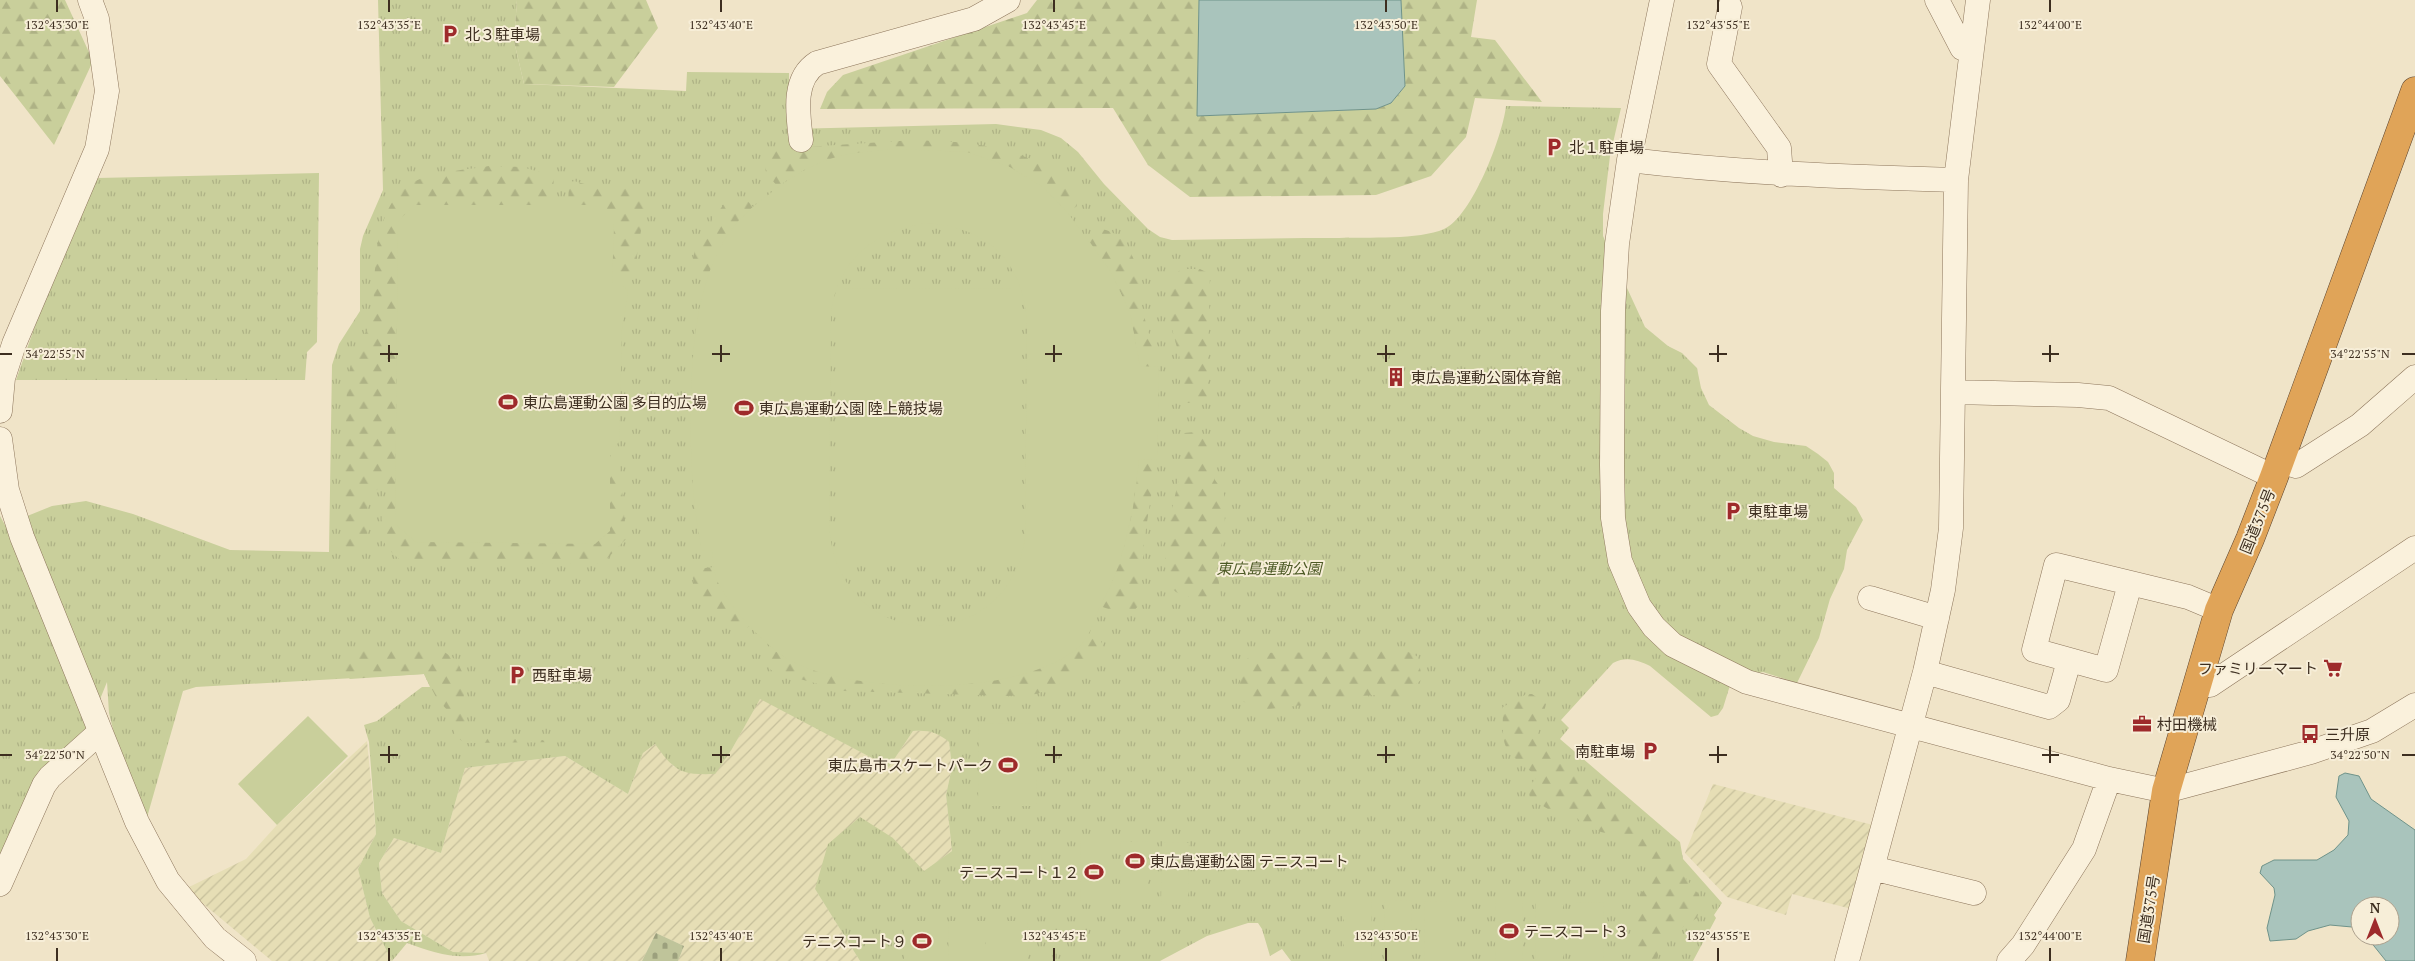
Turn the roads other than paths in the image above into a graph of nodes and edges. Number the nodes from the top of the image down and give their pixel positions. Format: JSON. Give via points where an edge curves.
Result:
{"nodes":[{"id":1,"x":90,"y":0,"type":"edge"},
{"id":2,"x":1008,"y":0,"type":"edge"},
{"id":3,"x":1662,"y":0,"type":"edge"},
{"id":4,"x":1937,"y":0,"type":"edge"},
{"id":5,"x":1978,"y":0,"type":"edge"},
{"id":6,"x":1730,"y":7,"type":"dead end"},
{"id":7,"x":1972,"y":49,"type":"junction"},
{"id":8,"x":2415,"y":91,"type":"edge"},
{"id":9,"x":801,"y":140,"type":"dead end"},
{"id":10,"x":1629,"y":160,"type":"junction"},
{"id":11,"x":1781,"y":175,"type":"junction"},
{"id":12,"x":1956,"y":180,"type":"junction"},
{"id":13,"x":2415,"y":377,"type":"edge"},
{"id":14,"x":1954,"y":392,"type":"junction"},
{"id":15,"x":0,"y":411,"type":"edge"},
{"id":16,"x":0,"y":439,"type":"edge"},
{"id":17,"x":2276,"y":469,"type":"junction"},
{"id":18,"x":2415,"y":548,"type":"edge"},
{"id":19,"x":2130,"y":584,"type":"junction"},
{"id":20,"x":1870,"y":598,"type":"dead end"},
{"id":21,"x":2219,"y":610,"type":"junction"},
{"id":22,"x":1937,"y":618,"type":"junction"},
{"id":23,"x":2069,"y":661,"type":"junction"},
{"id":24,"x":1926,"y":672,"type":"junction"},
{"id":25,"x":2197,"y":685,"type":"junction"},
{"id":26,"x":2415,"y":705,"type":"edge"},
{"id":27,"x":1910,"y":724,"type":"junction"},
{"id":28,"x":100,"y":732,"type":"junction"},
{"id":29,"x":2109,"y":779,"type":"junction"},
{"id":30,"x":2166,"y":791,"type":"junction"},
{"id":31,"x":1872,"y":868,"type":"junction"},
{"id":32,"x":0,"y":884,"type":"edge"},
{"id":33,"x":1974,"y":893,"type":"dead end"},
{"id":34,"x":244,"y":961,"type":"edge"},
{"id":35,"x":1846,"y":961,"type":"edge"},
{"id":36,"x":2009,"y":961,"type":"edge"},
{"id":37,"x":2140,"y":961,"type":"edge"}],
"edges":[{"from":1,"to":15,"type":"street","via":[[97,19],[107,91],[97,149],[14,344],[4,378]]},
{"from":2,"to":9,"type":"street","via":[[974,19],[816,63],[807,69],[801,82],[798,112]]},
{"from":3,"to":10,"type":"street"},
{"from":4,"to":7,"type":"street","via":[[1962,48]]},
{"from":5,"to":7,"type":"street"},
{"from":6,"to":11,"type":"street","via":[[1720,64],[1779,148]]},
{"from":7,"to":12,"type":"street"},
{"from":8,"to":17,"type":"highway","name":"国道375号"},
{"from":10,"to":11,"type":"street"},
{"from":10,"to":27,"type":"street","via":[[1616,252],[1612,465],[1616,541],[1626,579],[1639,606],[1673,645],[1727,674],[1775,690]]},
{"from":11,"to":12,"type":"street"},
{"from":12,"to":14,"type":"street"},
{"from":13,"to":17,"type":"street","via":[[2360,424],[2296,466]]},
{"from":14,"to":17,"type":"street","via":[[2109,398]]},
{"from":14,"to":22,"type":"street","via":[[1951,528]]},
{"from":16,"to":28,"type":"street","via":[[7,490],[22,536]]},
{"from":17,"to":21,"type":"highway","name":"国道375号"},
{"from":18,"to":25,"type":"street","via":[[2210,685]]},
{"from":19,"to":21,"type":"street","via":[[2188,597]]},
{"from":19,"to":23,"type":"street","via":[[2106,670]]},
{"from":19,"to":23,"type":"street","via":[[2056,565],[2034,650]]},
{"from":20,"to":22,"type":"street"},
{"from":21,"to":25,"type":"highway","name":"国道375号"},
{"from":22,"to":24,"type":"street"},
{"from":23,"to":24,"type":"street","via":[[2058,700],[2049,706]]},
{"from":24,"to":27,"type":"street"},
{"from":25,"to":30,"type":"highway","name":"国道375号"},
{"from":26,"to":30,"type":"street","via":[[2372,731],[2311,752]]},
{"from":27,"to":29,"type":"street"},
{"from":27,"to":31,"type":"street"},
{"from":28,"to":32,"type":"street","via":[[44,785]]},
{"from":28,"to":34,"type":"street","via":[[137,822],[168,881],[214,938]]},
{"from":29,"to":30,"type":"street"},
{"from":29,"to":36,"type":"street","via":[[2084,849],[2023,945]]},
{"from":30,"to":37,"type":"highway","name":"国道375号"},
{"from":31,"to":33,"type":"street"},
{"from":31,"to":35,"type":"street"}]}
